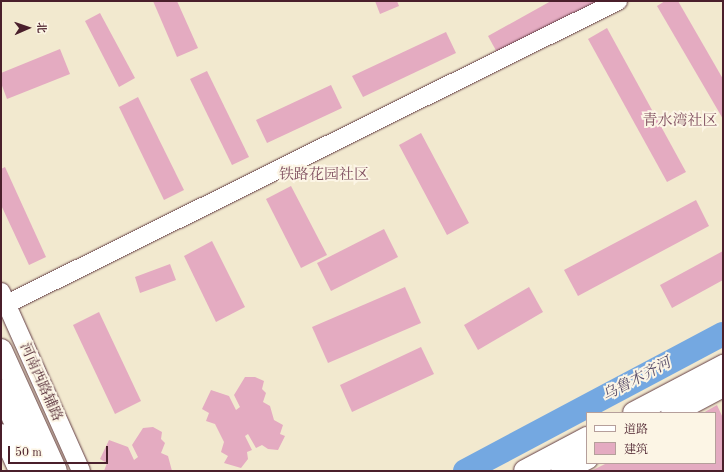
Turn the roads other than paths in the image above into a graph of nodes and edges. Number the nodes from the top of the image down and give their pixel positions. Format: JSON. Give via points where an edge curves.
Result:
{"nodes":[{"id":1,"x":618,"y":1,"type":"edge"},
{"id":2,"x":3,"y":301,"type":"edge"},
{"id":3,"x":1,"y":350,"type":"edge"},
{"id":4,"x":723,"y":366,"type":"edge"},
{"id":5,"x":723,"y":386,"type":"edge"},
{"id":6,"x":1,"y":390,"type":"edge"},
{"id":7,"x":636,"y":412,"type":"edge"},
{"id":8,"x":674,"y":412,"type":"edge"},
{"id":9,"x":1,"y":433,"type":"edge"},
{"id":10,"x":586,"y":439,"type":"edge"},
{"id":11,"x":586,"y":459,"type":"edge"},
{"id":12,"x":18,"y":471,"type":"edge"},
{"id":13,"x":36,"y":471,"type":"edge"},
{"id":14,"x":56,"y":471,"type":"edge"},
{"id":15,"x":81,"y":471,"type":"edge"},
{"id":16,"x":525,"y":471,"type":"edge"},
{"id":17,"x":562,"y":471,"type":"edge"}],
"edges":[{"from":1,"to":2,"type":"street"},
{"from":2,"to":15,"type":"street","name":"河南西路辅路"},
{"from":3,"to":14,"type":"main road"},
{"from":4,"to":7,"type":"main road"},
{"from":5,"to":8,"type":"main road"},
{"from":6,"to":13,"type":"main road"},
{"from":9,"to":12,"type":"street"},
{"from":10,"to":16,"type":"main road"},
{"from":11,"to":17,"type":"main road"}]}
